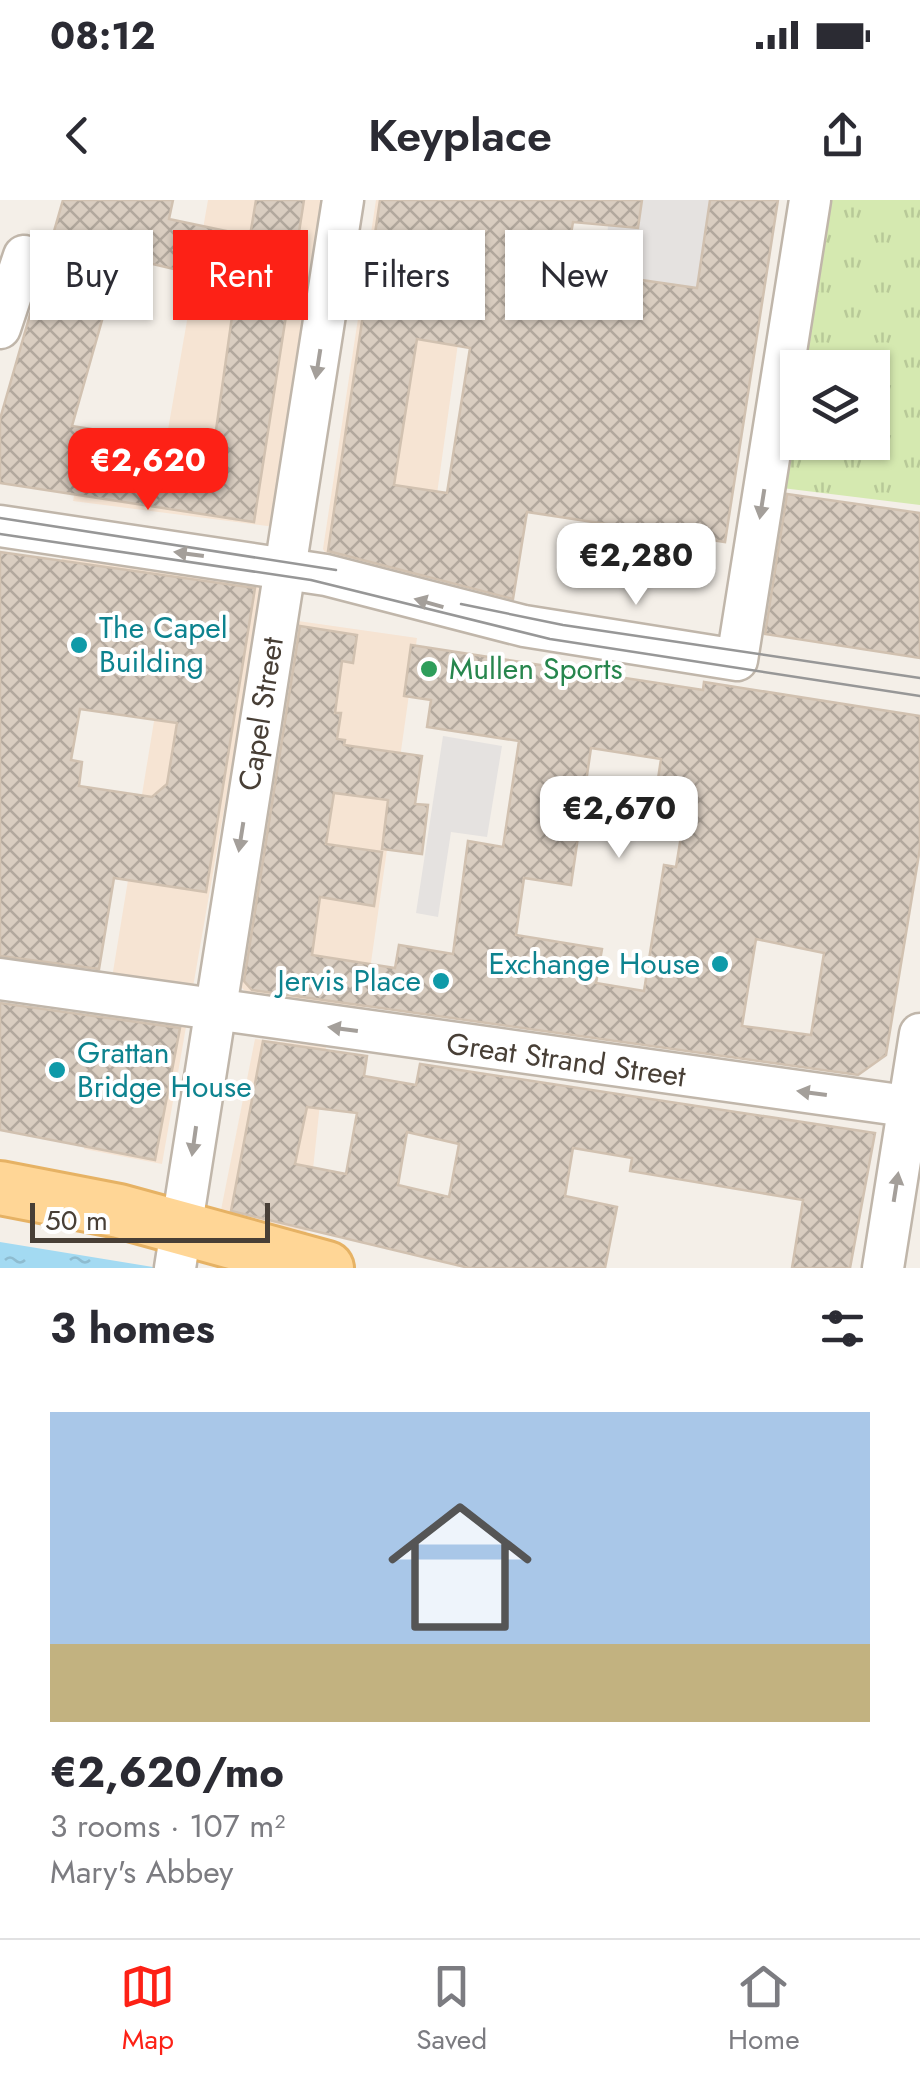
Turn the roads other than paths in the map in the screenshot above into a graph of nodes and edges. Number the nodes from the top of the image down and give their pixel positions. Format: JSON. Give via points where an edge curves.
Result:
{"nodes":[{"id":1,"x":344,"y":200,"type":"edge"},
{"id":2,"x":810,"y":200,"type":"edge"},
{"id":3,"x":24,"y":256,"type":"dead end"},
{"id":4,"x":0,"y":328,"type":"edge"},
{"id":5,"x":0,"y":526,"type":"edge"},
{"id":6,"x":286,"y":568,"type":"junction"},
{"id":7,"x":0,"y":979,"type":"edge"},
{"id":8,"x":212,"y":1010,"type":"junction"},
{"id":9,"x":920,"y":1034,"type":"edge"},
{"id":10,"x":914,"y":1108,"type":"edge"},
{"id":11,"x":0,"y":1188,"type":"edge"},
{"id":12,"x":178,"y":1248,"type":"edge"},
{"id":13,"x":327,"y":1268,"type":"edge"},
{"id":14,"x":883,"y":1268,"type":"edge"}],
"edges":[{"from":1,"to":6,"type":"street","name":"Capel Street","one_way":true},
{"from":2,"to":6,"type":"street","one_way":true,"via":[[737,660],[524,626]]},
{"from":3,"to":4,"type":"street"},
{"from":6,"to":5,"type":"street","one_way":true},
{"from":6,"to":8,"type":"street","name":"Capel Street","one_way":true},
{"from":7,"to":8,"type":"street","name":"Great Strand Street"},
{"from":10,"to":8,"type":"street","name":"Great Strand Street","one_way":true},
{"from":8,"to":12,"type":"street","name":"Capel Street","one_way":true},
{"from":9,"to":10,"type":"street"},
{"from":14,"to":10,"type":"street","one_way":true},
{"from":11,"to":12,"type":"main road","via":[[119,1210]]},
{"from":12,"to":13,"type":"main road"}]}
